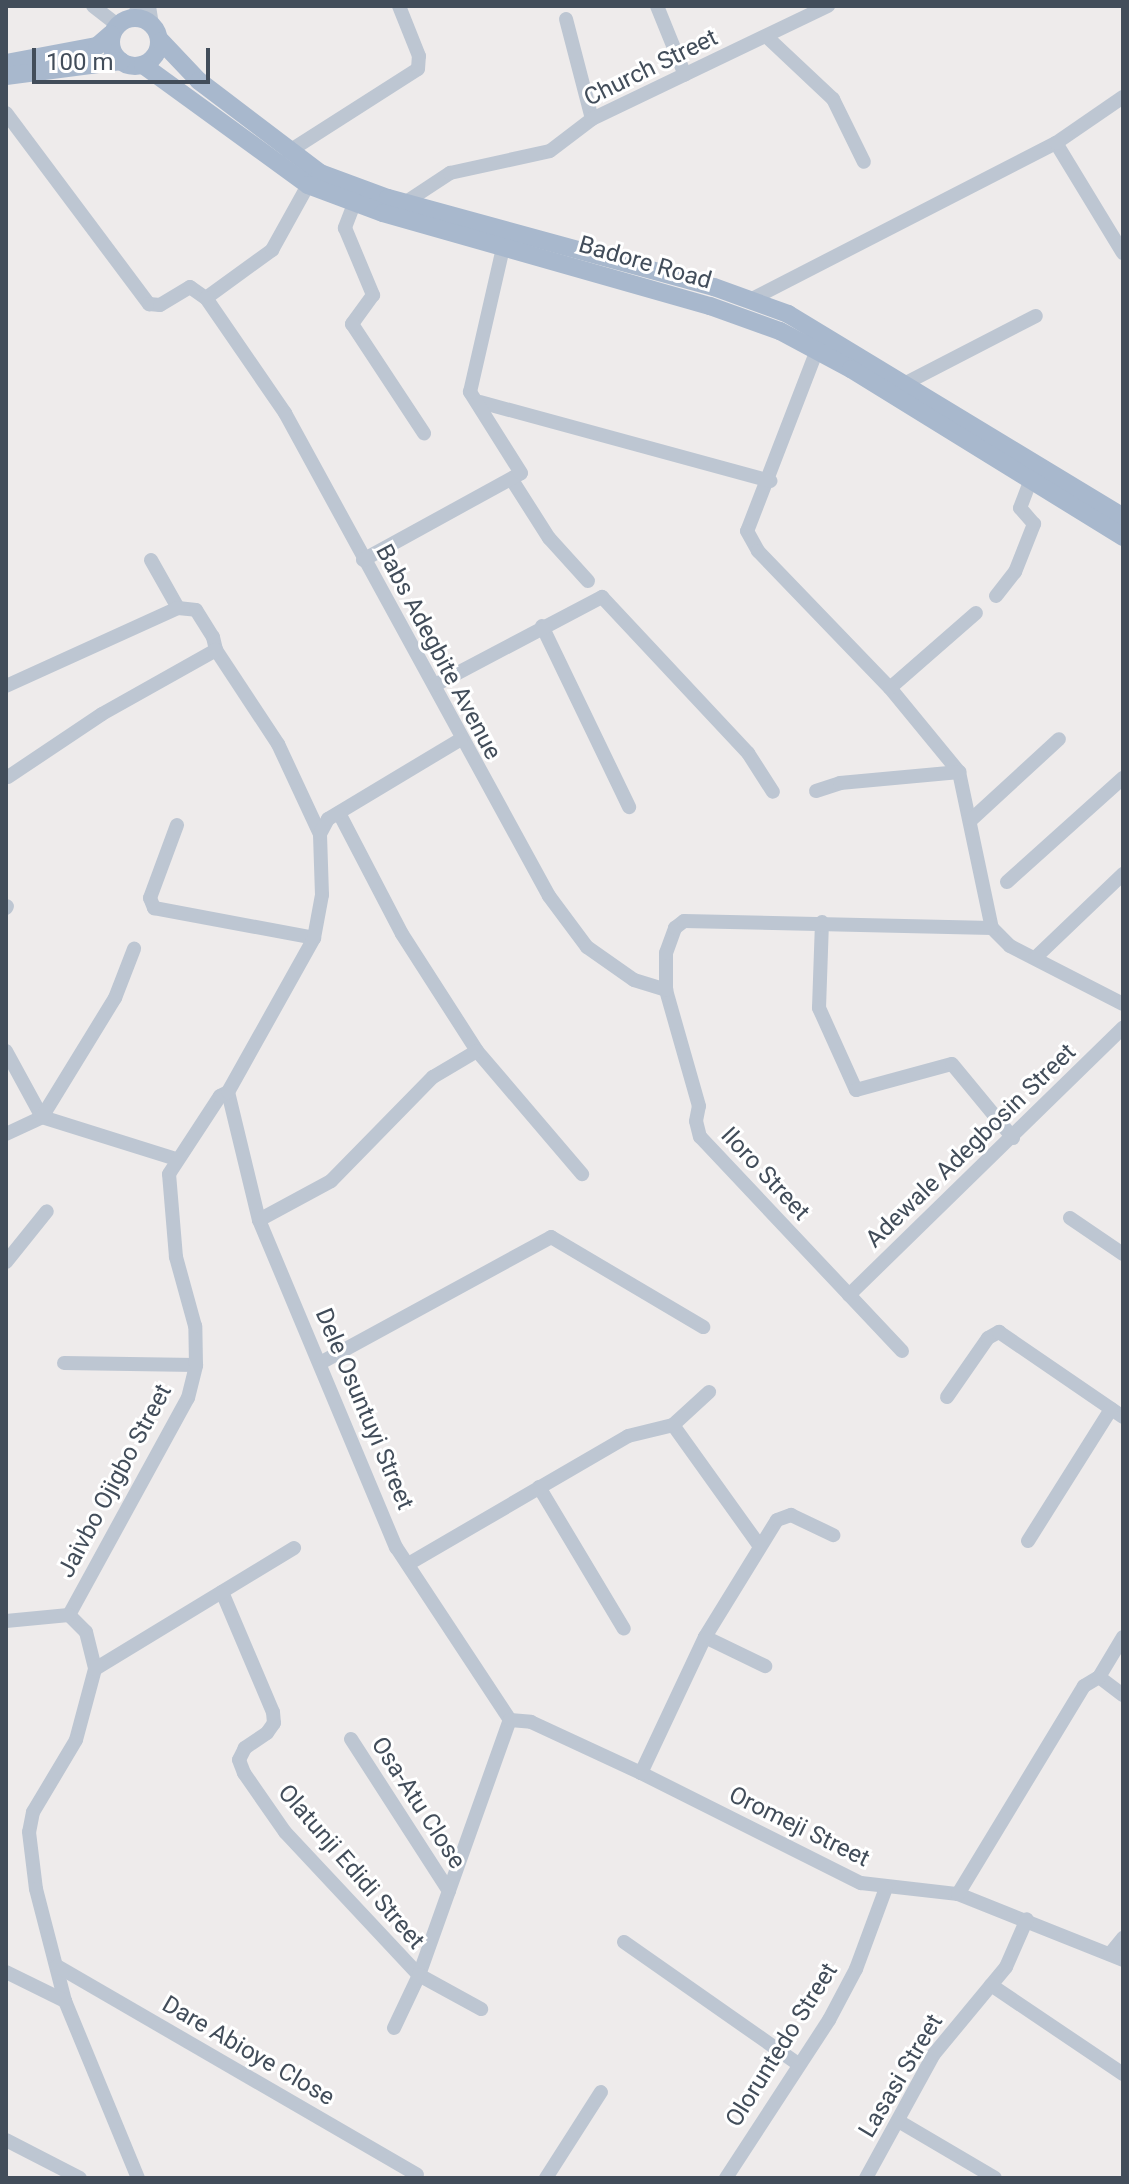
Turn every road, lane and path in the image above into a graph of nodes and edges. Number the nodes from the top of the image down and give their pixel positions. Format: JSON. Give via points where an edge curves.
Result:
{"nodes":[{"id":1,"x":93,"y":6,"type":"edge"},
{"id":2,"x":399,"y":6,"type":"edge"},
{"id":3,"x":657,"y":6,"type":"edge"},
{"id":4,"x":828,"y":6,"type":"edge"},
{"id":5,"x":566,"y":19,"type":"dead end"},
{"id":6,"x":125,"y":21,"type":"edge"},
{"id":7,"x":154,"y":24,"type":"edge"},
{"id":8,"x":767,"y":37,"type":"junction"},
{"id":9,"x":121,"y":61,"type":"junction"},
{"id":10,"x":6,"y":63,"type":"edge"},
{"id":11,"x":143,"y":65,"type":"junction"},
{"id":12,"x":685,"y":75,"type":"junction"},
{"id":13,"x":6,"y":76,"type":"edge"},
{"id":14,"x":1123,"y":97,"type":"edge"},
{"id":15,"x":6,"y":113,"type":"edge"},
{"id":16,"x":592,"y":119,"type":"junction"},
{"id":17,"x":1056,"y":143,"type":"junction"},
{"id":18,"x":288,"y":152,"type":"junction"},
{"id":19,"x":864,"y":162,"type":"dead end"},
{"id":20,"x":308,"y":185,"type":"junction"},
{"id":21,"x":406,"y":202,"type":"junction"},
{"id":22,"x":354,"y":204,"type":"junction"},
{"id":23,"x":503,"y":248,"type":"junction"},
{"id":24,"x":1123,"y":253,"type":"edge"},
{"id":25,"x":206,"y":298,"type":"junction"},
{"id":26,"x":752,"y":299,"type":"junction"},
{"id":27,"x":1036,"y":316,"type":"dead end"},
{"id":28,"x":817,"y":350,"type":"junction"},
{"id":29,"x":906,"y":383,"type":"junction"},
{"id":30,"x":480,"y":402,"type":"junction"},
{"id":31,"x":424,"y":433,"type":"dead end"},
{"id":32,"x":512,"y":480,"type":"junction"},
{"id":33,"x":770,"y":481,"type":"junction"},
{"id":34,"x":1030,"y":482,"type":"junction"},
{"id":35,"x":1123,"y":517,"type":"edge"},
{"id":36,"x":1123,"y":537,"type":"edge"},
{"id":37,"x":151,"y":560,"type":"dead end"},
{"id":38,"x":363,"y":560,"type":"junction"},
{"id":39,"x":588,"y":581,"type":"dead end"},
{"id":40,"x":996,"y":596,"type":"dead end"},
{"id":41,"x":178,"y":608,"type":"junction"},
{"id":42,"x":976,"y":613,"type":"dead end"},
{"id":43,"x":542,"y":626,"type":"junction"},
{"id":44,"x":216,"y":650,"type":"junction"},
{"id":45,"x":435,"y":685,"type":"junction"},
{"id":46,"x":6,"y":686,"type":"edge"},
{"id":47,"x":890,"y":688,"type":"junction"},
{"id":48,"x":461,"y":739,"type":"junction"},
{"id":49,"x":1059,"y":739,"type":"dead end"},
{"id":50,"x":959,"y":772,"type":"junction"},
{"id":51,"x":8,"y":777,"type":"edge"},
{"id":52,"x":1123,"y":778,"type":"edge"},
{"id":53,"x":816,"y":791,"type":"dead end"},
{"id":54,"x":773,"y":792,"type":"dead end"},
{"id":55,"x":629,"y":807,"type":"dead end"},
{"id":56,"x":339,"y":813,"type":"junction"},
{"id":57,"x":972,"y":819,"type":"junction"},
{"id":58,"x":177,"y":825,"type":"dead end"},
{"id":59,"x":320,"y":834,"type":"junction"},
{"id":60,"x":1123,"y":874,"type":"edge"},
{"id":61,"x":1007,"y":882,"type":"dead end"},
{"id":62,"x":822,"y":922,"type":"junction"},
{"id":63,"x":992,"y":928,"type":"junction"},
{"id":64,"x":314,"y":938,"type":"junction"},
{"id":65,"x":134,"y":949,"type":"dead end"},
{"id":66,"x":1035,"y":958,"type":"junction"},
{"id":67,"x":666,"y":990,"type":"junction"},
{"id":68,"x":1123,"y":1004,"type":"edge"},
{"id":69,"x":1123,"y":1028,"type":"edge"},
{"id":70,"x":6,"y":1051,"type":"edge"},
{"id":71,"x":477,"y":1051,"type":"junction"},
{"id":72,"x":228,"y":1092,"type":"junction"},
{"id":73,"x":42,"y":1117,"type":"junction"},
{"id":74,"x":6,"y":1134,"type":"edge"},
{"id":75,"x":1013,"y":1138,"type":"junction"},
{"id":76,"x":176,"y":1159,"type":"junction"},
{"id":77,"x":582,"y":1174,"type":"dead end"},
{"id":78,"x":47,"y":1211,"type":"dead end"},
{"id":79,"x":1070,"y":1218,"type":"dead end"},
{"id":80,"x":259,"y":1220,"type":"junction"},
{"id":81,"x":1123,"y":1254,"type":"edge"},
{"id":82,"x":6,"y":1262,"type":"edge"},
{"id":83,"x":849,"y":1295,"type":"junction"},
{"id":84,"x":703,"y":1327,"type":"dead end"},
{"id":85,"x":902,"y":1351,"type":"dead end"},
{"id":86,"x":322,"y":1362,"type":"junction"},
{"id":87,"x":64,"y":1363,"type":"dead end"},
{"id":88,"x":196,"y":1365,"type":"junction"},
{"id":89,"x":709,"y":1392,"type":"dead end"},
{"id":90,"x":947,"y":1397,"type":"dead end"},
{"id":91,"x":1117,"y":1413,"type":"edge"},
{"id":92,"x":673,"y":1425,"type":"junction"},
{"id":93,"x":539,"y":1487,"type":"junction"},
{"id":94,"x":833,"y":1535,"type":"dead end"},
{"id":95,"x":1028,"y":1541,"type":"dead end"},
{"id":96,"x":759,"y":1545,"type":"junction"},
{"id":97,"x":294,"y":1548,"type":"dead end"},
{"id":98,"x":410,"y":1563,"type":"junction"},
{"id":99,"x":222,"y":1592,"type":"junction"},
{"id":100,"x":69,"y":1615,"type":"junction"},
{"id":101,"x":6,"y":1621,"type":"edge"},
{"id":102,"x":624,"y":1629,"type":"dead end"},
{"id":103,"x":705,"y":1637,"type":"junction"},
{"id":104,"x":1123,"y":1637,"type":"edge"},
{"id":105,"x":765,"y":1666,"type":"dead end"},
{"id":106,"x":95,"y":1669,"type":"junction"},
{"id":107,"x":1099,"y":1677,"type":"junction"},
{"id":108,"x":1123,"y":1695,"type":"edge"},
{"id":109,"x":510,"y":1720,"type":"junction"},
{"id":110,"x":351,"y":1739,"type":"dead end"},
{"id":111,"x":641,"y":1773,"type":"junction"},
{"id":112,"x":886,"y":1888,"type":"junction"},
{"id":113,"x":449,"y":1891,"type":"junction"},
{"id":114,"x":958,"y":1894,"type":"junction"},
{"id":115,"x":1027,"y":1919,"type":"junction"},
{"id":116,"x":1123,"y":1938,"type":"edge"},
{"id":117,"x":624,"y":1942,"type":"dead end"},
{"id":118,"x":1116,"y":1957,"type":"edge"},
{"id":119,"x":57,"y":1966,"type":"junction"},
{"id":120,"x":6,"y":1972,"type":"edge"},
{"id":121,"x":419,"y":1975,"type":"junction"},
{"id":122,"x":991,"y":1985,"type":"junction"},
{"id":123,"x":65,"y":2001,"type":"junction"},
{"id":124,"x":481,"y":2009,"type":"dead end"},
{"id":125,"x":394,"y":2028,"type":"dead end"},
{"id":126,"x":798,"y":2064,"type":"junction"},
{"id":127,"x":1123,"y":2074,"type":"edge"},
{"id":128,"x":601,"y":2092,"type":"dead end"},
{"id":129,"x":900,"y":2122,"type":"junction"},
{"id":130,"x":6,"y":2140,"type":"edge"},
{"id":131,"x":417,"y":2175,"type":"dead end"},
{"id":132,"x":80,"y":2178,"type":"edge"},
{"id":133,"x":138,"y":2178,"type":"edge"},
{"id":134,"x":546,"y":2178,"type":"edge"},
{"id":135,"x":726,"y":2178,"type":"edge"},
{"id":136,"x":866,"y":2178,"type":"edge"},
{"id":137,"x":995,"y":2178,"type":"edge"}],
"edges":[{"from":1,"to":6,"type":"street"},
{"from":2,"to":18,"type":"street","via":[[419,56],[418,69]]},
{"from":3,"to":12,"type":"street"},
{"from":4,"to":8,"type":"street","name":"Church Street"},
{"from":5,"to":16,"type":"street"},
{"from":6,"to":7,"type":"main road"},
{"from":6,"to":9,"type":"main road","via":[[111,47]]},
{"from":6,"to":10,"type":"main road","via":[[97,46]]},
{"from":7,"to":11,"type":"main road"},
{"from":7,"to":18,"type":"main road","name":"Badore Road","via":[[199,81]]},
{"from":8,"to":12,"type":"street","name":"Church Street"},
{"from":8,"to":19,"type":"street","via":[[833,99]]},
{"from":9,"to":11,"type":"main road"},
{"from":9,"to":13,"type":"main road"},
{"from":11,"to":20,"type":"main road","name":"Badore Road"},
{"from":12,"to":16,"type":"street","name":"Church Street"},
{"from":14,"to":17,"type":"street"},
{"from":15,"to":25,"type":"street","via":[[75,200],[141,299],[160,305],[190,287]]},
{"from":16,"to":21,"type":"street","name":"Church Street","via":[[550,151],[450,173]]},
{"from":17,"to":24,"type":"street"},
{"from":17,"to":26,"type":"street"},
{"from":18,"to":21,"type":"main road","name":"Badore Road","via":[[320,173]]},
{"from":20,"to":22,"type":"main road","name":"Badore Road"},
{"from":20,"to":25,"type":"street","via":[[272,250]]},
{"from":21,"to":26,"type":"main road","name":"Badore Road"},
{"from":22,"to":23,"type":"main road","name":"Badore Road"},
{"from":22,"to":31,"type":"street","via":[[345,228],[373,295],[352,324]]},
{"from":23,"to":28,"type":"main road","name":"Badore Road","via":[[710,306]]},
{"from":23,"to":30,"type":"street","via":[[471,380],[470,392]]},
{"from":25,"to":38,"type":"street","name":"Babs Adegbite Avenue","via":[[285,413]]},
{"from":26,"to":29,"type":"main road","name":"Badore Road","via":[[813,326]]},
{"from":27,"to":29,"type":"street"},
{"from":28,"to":33,"type":"street"},
{"from":28,"to":34,"type":"main road","name":"Badore Road"},
{"from":29,"to":35,"type":"main road","name":"Badore Road"},
{"from":30,"to":32,"type":"street","via":[[520,466],[521,473]]},
{"from":30,"to":33,"type":"street"},
{"from":32,"to":38,"type":"street"},
{"from":32,"to":39,"type":"street","via":[[549,538]]},
{"from":33,"to":47,"type":"street","via":[[747,531],[758,551]]},
{"from":34,"to":36,"type":"main road","name":"Badore Road"},
{"from":34,"to":40,"type":"street","via":[[1020,508],[1034,524],[1015,572]]},
{"from":37,"to":41,"type":"street"},
{"from":38,"to":45,"type":"street","name":"Babs Adegbite Avenue"},
{"from":41,"to":44,"type":"street","via":[[196,610]]},
{"from":41,"to":46,"type":"street"},
{"from":42,"to":47,"type":"street"},
{"from":43,"to":45,"type":"street"},
{"from":43,"to":54,"type":"street","via":[[602,597],[748,753]]},
{"from":43,"to":55,"type":"street"},
{"from":44,"to":51,"type":"street","via":[[102,714]]},
{"from":44,"to":59,"type":"street","via":[[278,744]]},
{"from":45,"to":48,"type":"street","name":"Babs Adegbite Avenue"},
{"from":47,"to":50,"type":"street"},
{"from":48,"to":56,"type":"street"},
{"from":48,"to":67,"type":"street","name":"Babs Adegbite Avenue","via":[[549,896],[587,947],[634,980]]},
{"from":49,"to":57,"type":"street"},
{"from":50,"to":53,"type":"street","via":[[840,783]]},
{"from":50,"to":57,"type":"street"},
{"from":52,"to":61,"type":"street"},
{"from":56,"to":59,"type":"street"},
{"from":56,"to":71,"type":"street","via":[[402,934]]},
{"from":57,"to":63,"type":"street"},
{"from":58,"to":64,"type":"street","via":[[150,898],[154,908]]},
{"from":59,"to":64,"type":"street","name":"Jaivbo Ojigbo Street","via":[[322,895]]},
{"from":60,"to":66,"type":"street"},
{"from":62,"to":63,"type":"street"},
{"from":62,"to":67,"type":"street","name":"Iloro Street","via":[[684,921],[675,928],[666,953]]},
{"from":62,"to":75,"type":"street","via":[[819,1008],[856,1090],[952,1064]]},
{"from":63,"to":66,"type":"street","via":[[1010,946]]},
{"from":64,"to":72,"type":"street","name":"Jaivbo Ojigbo Street"},
{"from":65,"to":73,"type":"street","via":[[115,998]]},
{"from":66,"to":68,"type":"street"},
{"from":67,"to":83,"type":"street","name":"Iloro Street","via":[[696,1092],[700,1137]]},
{"from":69,"to":75,"type":"street","name":"Adewale Adegbosin Street"},
{"from":70,"to":73,"type":"street"},
{"from":71,"to":77,"type":"street"},
{"from":71,"to":80,"type":"street","via":[[433,1077],[331,1181]]},
{"from":72,"to":76,"type":"street","name":"Jaivbo Ojigbo Street"},
{"from":72,"to":80,"type":"street","name":"Dele Osuntuyi Street"},
{"from":73,"to":74,"type":"street"},
{"from":73,"to":76,"type":"street"},
{"from":75,"to":83,"type":"street","name":"Adewale Adegbosin Street"},
{"from":76,"to":88,"type":"street","name":"Jaivbo Ojigbo Street","via":[[168,1185],[176,1257],[195,1326]]},
{"from":78,"to":82,"type":"street"},
{"from":79,"to":81,"type":"street"},
{"from":80,"to":86,"type":"street","name":"Dele Osuntuyi Street"},
{"from":83,"to":85,"type":"street","name":"Iloro Street"},
{"from":84,"to":86,"type":"street","via":[[551,1237]]},
{"from":86,"to":98,"type":"street","name":"Dele Osuntuyi Street","via":[[396,1547]]},
{"from":87,"to":88,"type":"street"},
{"from":88,"to":100,"type":"street","name":"Jaivbo Ojigbo Street","via":[[188,1398]]},
{"from":89,"to":92,"type":"street"},
{"from":90,"to":91,"type":"street","via":[[988,1338],[999,1332]]},
{"from":91,"to":95,"type":"street"},
{"from":92,"to":93,"type":"street","via":[[628,1436]]},
{"from":92,"to":96,"type":"street"},
{"from":93,"to":98,"type":"street"},
{"from":93,"to":102,"type":"street"},
{"from":94,"to":96,"type":"street","via":[[791,1515],[777,1520]]},
{"from":96,"to":103,"type":"street"},
{"from":97,"to":99,"type":"street"},
{"from":98,"to":109,"type":"street","name":"Dele Osuntuyi Street"},
{"from":99,"to":106,"type":"street"},
{"from":99,"to":121,"type":"street","name":"Olatunji Edidi Street","via":[[273,1712],[267,1733],[245,1748],[239,1760],[244,1773],[285,1832]]},
{"from":100,"to":101,"type":"street"},
{"from":100,"to":106,"type":"street","name":"Jaivbo Ojigbo Street","via":[[86,1632]]},
{"from":103,"to":105,"type":"street"},
{"from":103,"to":111,"type":"street"},
{"from":104,"to":107,"type":"street"},
{"from":106,"to":119,"type":"street","via":[[76,1740],[38,1799],[29,1832],[36,1889]]},
{"from":107,"to":108,"type":"street"},
{"from":107,"to":114,"type":"street","via":[[1084,1686]]},
{"from":109,"to":111,"type":"street","name":"Oromeji Street","via":[[531,1722]]},
{"from":109,"to":113,"type":"street","name":"Olatunji Edidi Street"},
{"from":110,"to":113,"type":"street","name":"Osa-Atu Close"},
{"from":111,"to":112,"type":"street","name":"Oromeji Street","via":[[837,1874]]},
{"from":112,"to":114,"type":"street","name":"Oromeji Street"},
{"from":112,"to":126,"type":"street","name":"Oloruntedo Street","via":[[856,1969]]},
{"from":113,"to":121,"type":"street","name":"Olatunji Edidi Street"},
{"from":114,"to":115,"type":"street","name":"Oromeji Street"},
{"from":115,"to":118,"type":"street","name":"Oromeji Street"},
{"from":115,"to":122,"type":"street","name":"Lasasi Street","via":[[1009,1962]]},
{"from":116,"to":118,"type":"street"},
{"from":117,"to":126,"type":"street"},
{"from":119,"to":123,"type":"street"},
{"from":119,"to":131,"type":"street","name":"Dare Abioye Close"},
{"from":120,"to":123,"type":"street"},
{"from":121,"to":124,"type":"street"},
{"from":121,"to":125,"type":"street"},
{"from":122,"to":127,"type":"street"},
{"from":122,"to":129,"type":"street","name":"Lasasi Street","via":[[934,2054]]},
{"from":123,"to":133,"type":"street"},
{"from":126,"to":135,"type":"street","name":"Oloruntedo Street"},
{"from":128,"to":134,"type":"street"},
{"from":129,"to":136,"type":"street","name":"Lasasi Street"},
{"from":129,"to":137,"type":"street"},
{"from":130,"to":132,"type":"street"}]}
